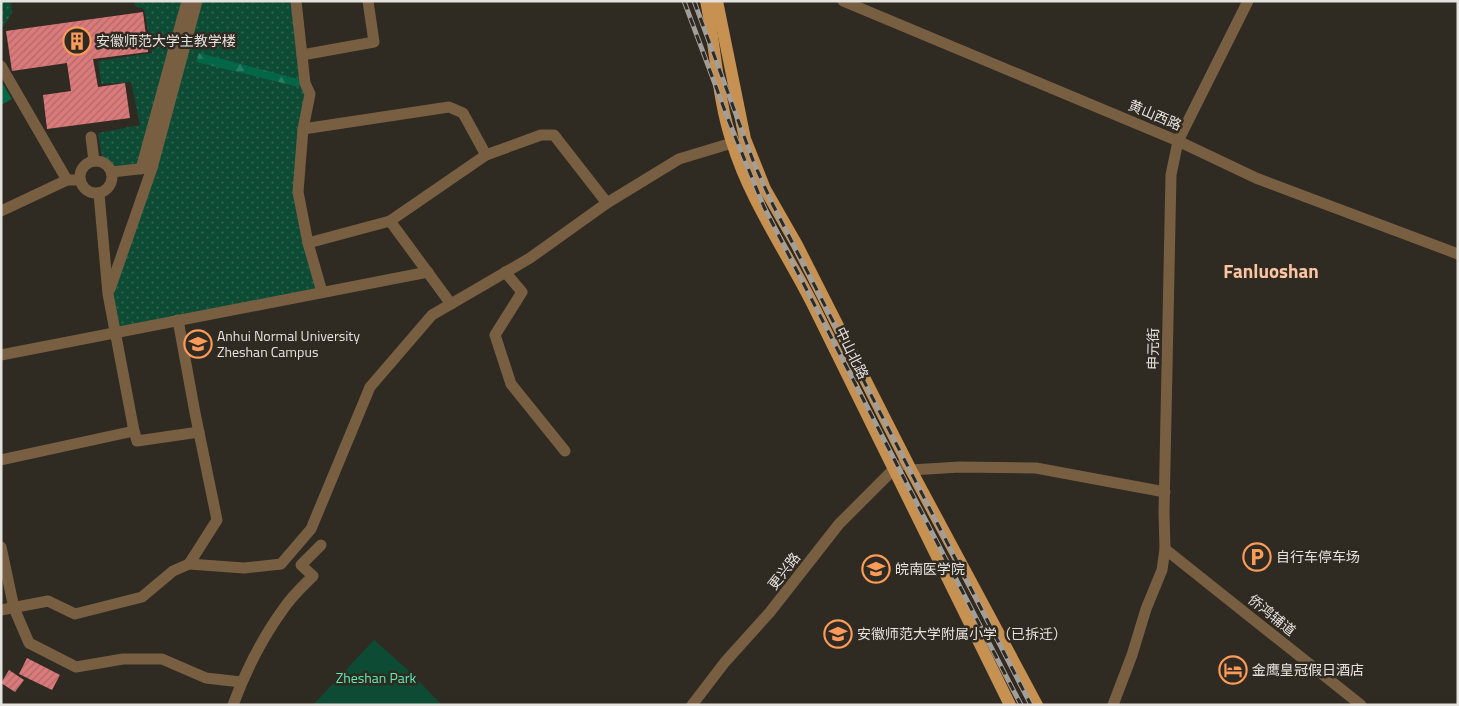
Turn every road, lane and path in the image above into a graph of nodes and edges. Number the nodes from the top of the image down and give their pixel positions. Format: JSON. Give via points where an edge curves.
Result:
{"nodes":[{"id":1,"x":187,"y":1,"type":"edge"},
{"id":2,"x":197,"y":1,"type":"edge"},
{"id":3,"x":296,"y":1,"type":"edge"},
{"id":4,"x":368,"y":1,"type":"edge"},
{"id":5,"x":706,"y":1,"type":"edge"},
{"id":6,"x":718,"y":1,"type":"edge"},
{"id":7,"x":843,"y":1,"type":"edge"},
{"id":8,"x":1248,"y":1,"type":"edge"},
{"id":9,"x":302,"y":55,"type":"junction"},
{"id":10,"x":3,"y":74,"type":"edge"},
{"id":11,"x":303,"y":129,"type":"junction"},
{"id":12,"x":91,"y":137,"type":"dead end"},
{"id":13,"x":1178,"y":141,"type":"junction"},
{"id":14,"x":732,"y":143,"type":"junction"},
{"id":15,"x":486,"y":155,"type":"junction"},
{"id":16,"x":94,"y":161,"type":"junction"},
{"id":17,"x":146,"y":169,"type":"junction"},
{"id":18,"x":112,"y":172,"type":"junction"},
{"id":19,"x":68,"y":180,"type":"junction"},
{"id":20,"x":80,"y":180,"type":"junction"},
{"id":21,"x":99,"y":194,"type":"junction"},
{"id":22,"x":607,"y":203,"type":"junction"},
{"id":23,"x":1,"y":212,"type":"edge"},
{"id":24,"x":390,"y":221,"type":"junction"},
{"id":25,"x":308,"y":243,"type":"junction"},
{"id":26,"x":1458,"y":254,"type":"edge"},
{"id":27,"x":428,"y":272,"type":"junction"},
{"id":28,"x":505,"y":272,"type":"junction"},
{"id":29,"x":322,"y":292,"type":"junction"},
{"id":30,"x":108,"y":294,"type":"junction"},
{"id":31,"x":451,"y":304,"type":"junction"},
{"id":32,"x":178,"y":320,"type":"junction"},
{"id":33,"x":115,"y":332,"type":"junction"},
{"id":34,"x":1,"y":354,"type":"edge"},
{"id":35,"x":134,"y":432,"type":"junction"},
{"id":36,"x":199,"y":432,"type":"junction"},
{"id":37,"x":565,"y":451,"type":"dead end"},
{"id":38,"x":1,"y":460,"type":"edge"},
{"id":39,"x":908,"y":466,"type":"junction"},
{"id":40,"x":893,"y":470,"type":"junction"},
{"id":41,"x":1164,"y":492,"type":"junction"},
{"id":42,"x":306,"y":535,"type":"junction"},
{"id":43,"x":1,"y":547,"type":"edge"},
{"id":44,"x":1165,"y":550,"type":"junction"},
{"id":45,"x":189,"y":564,"type":"junction"},
{"id":46,"x":14,"y":608,"type":"junction"},
{"id":47,"x":1,"y":610,"type":"edge"},
{"id":48,"x":241,"y":682,"type":"junction"},
{"id":49,"x":1359,"y":704,"type":"edge"},
{"id":50,"x":233,"y":705,"type":"edge"},
{"id":51,"x":692,"y":705,"type":"edge"},
{"id":52,"x":1010,"y":705,"type":"edge"},
{"id":53,"x":1037,"y":705,"type":"edge"},
{"id":54,"x":1114,"y":705,"type":"edge"}],
"edges":[{"from":1,"to":17,"type":"street"},
{"from":2,"to":17,"type":"street"},
{"from":3,"to":9,"type":"street"},
{"from":4,"to":9,"type":"street","via":[[374,42]]},
{"from":5,"to":14,"type":"main road","name":"中山北路"},
{"from":6,"to":39,"type":"main road","via":[[744,139],[766,189]]},
{"from":7,"to":13,"type":"street","name":"黄山西路"},
{"from":8,"to":13,"type":"street","name":"申元街"},
{"from":9,"to":11,"type":"street","via":[[305,83],[310,94]]},
{"from":10,"to":19,"type":"street"},
{"from":11,"to":15,"type":"street","via":[[449,108],[463,113]]},
{"from":11,"to":25,"type":"street","via":[[298,192]]},
{"from":12,"to":16,"type":"street"},
{"from":13,"to":26,"type":"street","name":"黄山西路","via":[[1256,178]]},
{"from":13,"to":41,"type":"street","name":"申元街","via":[[1172,175]]},
{"from":14,"to":22,"type":"street","via":[[679,159]]},
{"from":14,"to":40,"type":"main road","name":"中山北路","via":[[746,179],[806,292]]},
{"from":15,"to":22,"type":"street","via":[[541,134],[554,135]]},
{"from":15,"to":24,"type":"street"},
{"from":16,"to":18,"type":"street","via":[[105,163]]},
{"from":16,"to":20,"type":"street","via":[[81,170]]},
{"from":17,"to":18,"type":"street"},
{"from":17,"to":30,"type":"street"},
{"from":18,"to":21,"type":"street","via":[[112,183]]},
{"from":19,"to":20,"type":"street"},
{"from":19,"to":23,"type":"street"},
{"from":20,"to":21,"type":"street","via":[[88,192]]},
{"from":21,"to":30,"type":"street"},
{"from":22,"to":28,"type":"street"},
{"from":24,"to":25,"type":"street"},
{"from":24,"to":27,"type":"street"},
{"from":25,"to":29,"type":"street"},
{"from":27,"to":29,"type":"street"},
{"from":27,"to":31,"type":"street"},
{"from":28,"to":31,"type":"street"},
{"from":28,"to":37,"type":"street","via":[[522,292],[495,335],[511,384]]},
{"from":29,"to":32,"type":"street"},
{"from":30,"to":33,"type":"street"},
{"from":31,"to":42,"type":"street","via":[[432,315],[370,387]]},
{"from":32,"to":33,"type":"street"},
{"from":32,"to":36,"type":"street"},
{"from":33,"to":34,"type":"street"},
{"from":33,"to":35,"type":"street"},
{"from":35,"to":36,"type":"street","via":[[137,441]]},
{"from":35,"to":38,"type":"street"},
{"from":36,"to":45,"type":"street","via":[[218,520]]},
{"from":39,"to":40,"type":"street","name":"更兴路"},
{"from":39,"to":41,"type":"street","via":[[1036,468]]},
{"from":39,"to":53,"type":"main road"},
{"from":40,"to":51,"type":"street","name":"更兴路","via":[[839,524]]},
{"from":40,"to":52,"type":"main road","name":"中山北路"},
{"from":41,"to":44,"type":"street","name":"申元街"},
{"from":42,"to":45,"type":"street","via":[[281,564],[244,568]]},
{"from":42,"to":48,"type":"street","via":[[325,547],[301,565],[313,576],[285,606]]},
{"from":43,"to":46,"type":"street"},
{"from":44,"to":49,"type":"street","name":"侨鸿辅道"},
{"from":44,"to":54,"type":"street","name":"申元街","via":[[1162,570]]},
{"from":45,"to":46,"type":"street","via":[[173,571],[142,597],[84,612],[75,614],[48,602]]},
{"from":46,"to":47,"type":"street"},
{"from":46,"to":48,"type":"street","via":[[29,643],[76,667],[123,659],[162,659],[206,678]]},
{"from":48,"to":50,"type":"street"}]}
